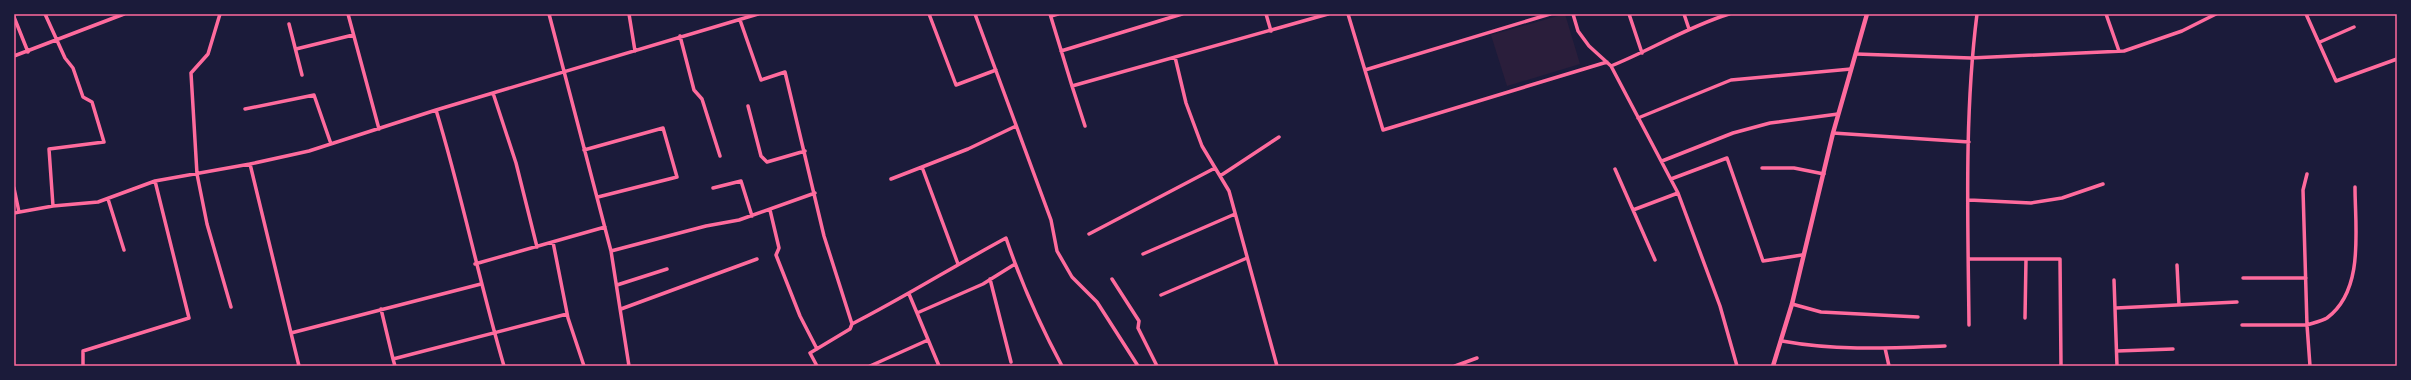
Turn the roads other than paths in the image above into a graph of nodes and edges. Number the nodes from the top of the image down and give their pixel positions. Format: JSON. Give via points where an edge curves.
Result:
{"nodes":[{"id":1,"x":45,"y":14,"type":"edge"},
{"id":2,"x":124,"y":14,"type":"edge"},
{"id":3,"x":220,"y":14,"type":"edge"},
{"id":4,"x":348,"y":14,"type":"edge"},
{"id":5,"x":549,"y":14,"type":"edge"},
{"id":6,"x":629,"y":14,"type":"edge"},
{"id":7,"x":758,"y":14,"type":"edge"},
{"id":8,"x":929,"y":14,"type":"edge"},
{"id":9,"x":975,"y":14,"type":"edge"},
{"id":10,"x":1058,"y":14,"type":"edge"},
{"id":11,"x":1182,"y":14,"type":"edge"},
{"id":12,"x":1266,"y":14,"type":"edge"},
{"id":13,"x":1328,"y":14,"type":"edge"},
{"id":14,"x":1348,"y":14,"type":"edge"},
{"id":15,"x":1550,"y":14,"type":"edge"},
{"id":16,"x":1573,"y":14,"type":"edge"},
{"id":17,"x":1629,"y":14,"type":"edge"},
{"id":18,"x":1684,"y":14,"type":"edge"},
{"id":19,"x":1729,"y":14,"type":"edge"},
{"id":20,"x":1867,"y":14,"type":"edge"},
{"id":21,"x":1977,"y":14,"type":"edge"},
{"id":22,"x":2106,"y":14,"type":"edge"},
{"id":23,"x":2216,"y":14,"type":"edge"},
{"id":24,"x":2306,"y":14,"type":"edge"},
{"id":25,"x":1050,"y":15,"type":"edge"},
{"id":26,"x":14,"y":17,"type":"edge"},
{"id":27,"x":740,"y":20,"type":"junction"},
{"id":28,"x":289,"y":24,"type":"dead end"},
{"id":29,"x":2354,"y":27,"type":"dead end"},
{"id":30,"x":1689,"y":29,"type":"junction"},
{"id":31,"x":1271,"y":31,"type":"junction"},
{"id":32,"x":352,"y":35,"type":"junction"},
{"id":33,"x":680,"y":36,"type":"junction"},
{"id":34,"x":56,"y":40,"type":"junction"},
{"id":35,"x":2320,"y":42,"type":"junction"},
{"id":36,"x":296,"y":49,"type":"junction"},
{"id":37,"x":636,"y":51,"type":"junction"},
{"id":38,"x":1061,"y":51,"type":"junction"},
{"id":39,"x":2119,"y":51,"type":"junction"},
{"id":40,"x":28,"y":52,"type":"junction"},
{"id":41,"x":1642,"y":53,"type":"junction"},
{"id":42,"x":1856,"y":54,"type":"junction"},
{"id":43,"x":14,"y":56,"type":"edge"},
{"id":44,"x":1176,"y":57,"type":"junction"},
{"id":45,"x":1971,"y":58,"type":"junction"},
{"id":46,"x":2397,"y":59,"type":"edge"},
{"id":47,"x":1606,"y":62,"type":"junction"},
{"id":48,"x":1611,"y":66,"type":"junction"},
{"id":49,"x":1851,"y":69,"type":"junction"},
{"id":50,"x":996,"y":70,"type":"junction"},
{"id":51,"x":1365,"y":70,"type":"junction"},
{"id":52,"x":563,"y":72,"type":"junction"},
{"id":53,"x":302,"y":75,"type":"dead end"},
{"id":54,"x":1072,"y":86,"type":"junction"},
{"id":55,"x":493,"y":93,"type":"junction"},
{"id":56,"x":748,"y":106,"type":"dead end"},
{"id":57,"x":245,"y":109,"type":"dead end"},
{"id":58,"x":436,"y":110,"type":"junction"},
{"id":59,"x":1838,"y":114,"type":"junction"},
{"id":60,"x":1638,"y":118,"type":"junction"},
{"id":61,"x":1016,"y":126,"type":"junction"},
{"id":62,"x":1085,"y":126,"type":"dead end"},
{"id":63,"x":379,"y":129,"type":"junction"},
{"id":64,"x":1833,"y":133,"type":"junction"},
{"id":65,"x":1279,"y":137,"type":"dead end"},
{"id":66,"x":1969,"y":142,"type":"junction"},
{"id":67,"x":331,"y":144,"type":"junction"},
{"id":68,"x":584,"y":150,"type":"junction"},
{"id":69,"x":806,"y":151,"type":"junction"},
{"id":70,"x":720,"y":156,"type":"dead end"},
{"id":71,"x":1662,"y":161,"type":"junction"},
{"id":72,"x":250,"y":164,"type":"junction"},
{"id":73,"x":922,"y":167,"type":"junction"},
{"id":74,"x":1215,"y":168,"type":"junction"},
{"id":75,"x":1762,"y":168,"type":"dead end"},
{"id":76,"x":1614,"y":169,"type":"dead end"},
{"id":77,"x":197,"y":174,"type":"junction"},
{"id":78,"x":1824,"y":174,"type":"junction"},
{"id":79,"x":2307,"y":174,"type":"dead end"},
{"id":80,"x":1220,"y":176,"type":"junction"},
{"id":81,"x":1671,"y":179,"type":"junction"},
{"id":82,"x":891,"y":180,"type":"dead end"},
{"id":83,"x":155,"y":181,"type":"junction"},
{"id":84,"x":2103,"y":184,"type":"dead end"},
{"id":85,"x":2355,"y":187,"type":"dead end"},
{"id":86,"x":14,"y":188,"type":"edge"},
{"id":87,"x":713,"y":188,"type":"dead end"},
{"id":88,"x":816,"y":193,"type":"junction"},
{"id":89,"x":1678,"y":193,"type":"junction"},
{"id":90,"x":598,"y":198,"type":"junction"},
{"id":91,"x":108,"y":199,"type":"junction"},
{"id":92,"x":1969,"y":200,"type":"junction"},
{"id":93,"x":53,"y":206,"type":"junction"},
{"id":94,"x":770,"y":210,"type":"junction"},
{"id":95,"x":1633,"y":210,"type":"junction"},
{"id":96,"x":19,"y":212,"type":"junction"},
{"id":97,"x":14,"y":213,"type":"edge"},
{"id":98,"x":1235,"y":214,"type":"junction"},
{"id":99,"x":752,"y":216,"type":"junction"},
{"id":100,"x":605,"y":227,"type":"junction"},
{"id":101,"x":1089,"y":234,"type":"dead end"},
{"id":102,"x":553,"y":242,"type":"junction"},
{"id":103,"x":537,"y":247,"type":"junction"},
{"id":104,"x":124,"y":250,"type":"dead end"},
{"id":105,"x":611,"y":251,"type":"junction"},
{"id":106,"x":1143,"y":254,"type":"dead end"},
{"id":107,"x":1802,"y":255,"type":"junction"},
{"id":108,"x":1247,"y":258,"type":"junction"},
{"id":109,"x":757,"y":259,"type":"dead end"},
{"id":110,"x":1969,"y":259,"type":"junction"},
{"id":111,"x":2026,"y":259,"type":"junction"},
{"id":112,"x":1655,"y":260,"type":"dead end"},
{"id":113,"x":476,"y":264,"type":"junction"},
{"id":114,"x":958,"y":264,"type":"junction"},
{"id":115,"x":1015,"y":264,"type":"junction"},
{"id":116,"x":2177,"y":265,"type":"dead end"},
{"id":117,"x":667,"y":269,"type":"dead end"},
{"id":118,"x":2243,"y":278,"type":"dead end"},
{"id":119,"x":2306,"y":278,"type":"junction"},
{"id":120,"x":1112,"y":279,"type":"dead end"},
{"id":121,"x":990,"y":280,"type":"junction"},
{"id":122,"x":2114,"y":280,"type":"dead end"},
{"id":123,"x":481,"y":284,"type":"junction"},
{"id":124,"x":617,"y":285,"type":"junction"},
{"id":125,"x":909,"y":294,"type":"junction"},
{"id":126,"x":1161,"y":295,"type":"dead end"},
{"id":127,"x":2237,"y":302,"type":"dead end"},
{"id":128,"x":1792,"y":304,"type":"junction"},
{"id":129,"x":2179,"y":305,"type":"junction"},
{"id":130,"x":231,"y":307,"type":"dead end"},
{"id":131,"x":621,"y":308,"type":"junction"},
{"id":132,"x":2116,"y":308,"type":"junction"},
{"id":133,"x":381,"y":309,"type":"junction"},
{"id":134,"x":917,"y":313,"type":"junction"},
{"id":135,"x":567,"y":314,"type":"junction"},
{"id":136,"x":1918,"y":317,"type":"dead end"},
{"id":137,"x":2025,"y":318,"type":"dead end"},
{"id":138,"x":852,"y":324,"type":"junction"},
{"id":139,"x":1969,"y":325,"type":"dead end"},
{"id":140,"x":2242,"y":325,"type":"dead end"},
{"id":141,"x":2307,"y":325,"type":"junction"},
{"id":142,"x":292,"y":332,"type":"junction"},
{"id":143,"x":494,"y":334,"type":"junction"},
{"id":144,"x":928,"y":340,"type":"junction"},
{"id":145,"x":1782,"y":341,"type":"junction"},
{"id":146,"x":1945,"y":346,"type":"dead end"},
{"id":147,"x":1885,"y":348,"type":"junction"},
{"id":148,"x":817,"y":349,"type":"junction"},
{"id":149,"x":2173,"y":349,"type":"dead end"},
{"id":150,"x":2117,"y":351,"type":"junction"},
{"id":151,"x":1477,"y":358,"type":"dead end"},
{"id":152,"x":393,"y":359,"type":"junction"},
{"id":153,"x":882,"y":360,"type":"junction"},
{"id":154,"x":1011,"y":362,"type":"dead end"},
{"id":155,"x":815,"y":365,"type":"edge"},
{"id":156,"x":84,"y":366,"type":"edge"},
{"id":157,"x":299,"y":366,"type":"edge"},
{"id":158,"x":395,"y":366,"type":"edge"},
{"id":159,"x":504,"y":366,"type":"edge"},
{"id":160,"x":584,"y":366,"type":"edge"},
{"id":161,"x":629,"y":366,"type":"edge"},
{"id":162,"x":870,"y":366,"type":"edge"},
{"id":163,"x":884,"y":366,"type":"edge"},
{"id":164,"x":939,"y":366,"type":"edge"},
{"id":165,"x":1062,"y":366,"type":"edge"},
{"id":166,"x":1138,"y":366,"type":"edge"},
{"id":167,"x":1157,"y":366,"type":"edge"},
{"id":168,"x":1277,"y":366,"type":"edge"},
{"id":169,"x":1455,"y":366,"type":"edge"},
{"id":170,"x":1736,"y":366,"type":"edge"},
{"id":171,"x":1773,"y":366,"type":"edge"},
{"id":172,"x":1889,"y":366,"type":"edge"},
{"id":173,"x":2061,"y":366,"type":"edge"},
{"id":174,"x":2117,"y":366,"type":"edge"},
{"id":175,"x":2310,"y":366,"type":"edge"}],
"edges":[{"from":1,"to":34,"type":"street"},
{"from":2,"to":34,"type":"street"},
{"from":3,"to":77,"type":"street","via":[[208,54],[191,73]]},
{"from":4,"to":32,"type":"street"},
{"from":5,"to":52,"type":"street"},
{"from":6,"to":37,"type":"street"},
{"from":7,"to":27,"type":"street"},
{"from":8,"to":50,"type":"street","via":[[956,85]]},
{"from":9,"to":50,"type":"street"},
{"from":10,"to":25,"type":"street"},
{"from":11,"to":38,"type":"street"},
{"from":12,"to":31,"type":"street"},
{"from":13,"to":31,"type":"street"},
{"from":14,"to":51,"type":"street"},
{"from":15,"to":51,"type":"street"},
{"from":16,"to":47,"type":"street","via":[[1578,31]]},
{"from":17,"to":41,"type":"street"},
{"from":18,"to":30,"type":"street"},
{"from":19,"to":30,"type":"street"},
{"from":20,"to":42,"type":"street"},
{"from":21,"to":45,"type":"street"},
{"from":22,"to":39,"type":"street"},
{"from":23,"to":39,"type":"street","via":[[2182,31]]},
{"from":24,"to":35,"type":"street"},
{"from":25,"to":38,"type":"street"},
{"from":26,"to":40,"type":"street"},
{"from":27,"to":33,"type":"street"},
{"from":27,"to":69,"type":"street","via":[[760,80],[785,72]]},
{"from":28,"to":36,"type":"street"},
{"from":29,"to":35,"type":"street"},
{"from":30,"to":41,"type":"street","via":[[1664,39]]},
{"from":31,"to":44,"type":"street"},
{"from":32,"to":36,"type":"street"},
{"from":32,"to":63,"type":"street"},
{"from":33,"to":37,"type":"street"},
{"from":33,"to":70,"type":"street","via":[[694,90],[702,99]]},
{"from":34,"to":40,"type":"street"},
{"from":34,"to":93,"type":"street","via":[[73,68],[84,97],[92,102],[104,142],[49,148]]},
{"from":35,"to":46,"type":"street","via":[[2336,81]]},
{"from":36,"to":53,"type":"street"},
{"from":37,"to":52,"type":"street"},
{"from":38,"to":54,"type":"street"},
{"from":39,"to":45,"type":"street"},
{"from":40,"to":43,"type":"street"},
{"from":41,"to":48,"type":"street"},
{"from":42,"to":45,"type":"street"},
{"from":42,"to":49,"type":"street"},
{"from":44,"to":54,"type":"street"},
{"from":44,"to":74,"type":"street","via":[[1186,103],[1202,146]]},
{"from":45,"to":66,"type":"street"},
{"from":47,"to":48,"type":"street"},
{"from":47,"to":51,"type":"street","via":[[1383,130]]},
{"from":48,"to":60,"type":"street"},
{"from":49,"to":59,"type":"street"},
{"from":49,"to":60,"type":"street","via":[[1731,80]]},
{"from":50,"to":61,"type":"street"},
{"from":52,"to":55,"type":"street"},
{"from":52,"to":68,"type":"street"},
{"from":54,"to":62,"type":"street"},
{"from":55,"to":58,"type":"street"},
{"from":55,"to":103,"type":"street","via":[[516,162]]},
{"from":56,"to":69,"type":"street","via":[[761,156],[766,162]]},
{"from":57,"to":67,"type":"street","via":[[314,96]]},
{"from":58,"to":63,"type":"street"},
{"from":58,"to":113,"type":"street","via":[[457,177]]},
{"from":59,"to":64,"type":"street"},
{"from":59,"to":71,"type":"street","via":[[1770,123],[1733,133]]},
{"from":60,"to":71,"type":"street"},
{"from":61,"to":73,"type":"street"},
{"from":61,"to":166,"type":"street","via":[[1051,220],[1057,251],[1072,277],[1096,302]]},
{"from":63,"to":67,"type":"street"},
{"from":64,"to":66,"type":"street"},
{"from":64,"to":78,"type":"street"},
{"from":65,"to":80,"type":"street"},
{"from":66,"to":92,"type":"street"},
{"from":67,"to":72,"type":"street"},
{"from":68,"to":90,"type":"street"},
{"from":68,"to":90,"type":"street","via":[[663,128],[677,177]]},
{"from":69,"to":88,"type":"street"},
{"from":71,"to":81,"type":"street"},
{"from":72,"to":77,"type":"street"},
{"from":72,"to":142,"type":"street"},
{"from":73,"to":82,"type":"street"},
{"from":73,"to":114,"type":"street"},
{"from":74,"to":80,"type":"street"},
{"from":74,"to":101,"type":"street"},
{"from":75,"to":78,"type":"street","via":[[1794,168]]},
{"from":76,"to":95,"type":"street"},
{"from":77,"to":83,"type":"street"},
{"from":77,"to":130,"type":"street","via":[[207,224]]},
{"from":78,"to":107,"type":"street"},
{"from":79,"to":119,"type":"street","via":[[2303,190]]},
{"from":80,"to":98,"type":"street","via":[[1229,191]]},
{"from":81,"to":89,"type":"street"},
{"from":81,"to":107,"type":"street","via":[[1727,158],[1763,261]]},
{"from":83,"to":91,"type":"street"},
{"from":83,"to":156,"type":"street","via":[[189,318],[83,351]]},
{"from":84,"to":92,"type":"street","via":[[2062,198],[2031,203]]},
{"from":85,"to":141,"type":"street","via":[[2354,262],[2350,284],[2341,304],[2327,318]]},
{"from":86,"to":96,"type":"street"},
{"from":87,"to":99,"type":"street","via":[[741,181]]},
{"from":88,"to":94,"type":"street"},
{"from":88,"to":138,"type":"street","via":[[824,236]]},
{"from":89,"to":95,"type":"street"},
{"from":89,"to":170,"type":"street","via":[[1720,306]]},
{"from":90,"to":100,"type":"street"},
{"from":91,"to":93,"type":"street"},
{"from":91,"to":104,"type":"street"},
{"from":92,"to":110,"type":"street"},
{"from":93,"to":96,"type":"street"},
{"from":94,"to":99,"type":"street"},
{"from":94,"to":148,"type":"street","via":[[779,248],[776,255],[800,316]]},
{"from":95,"to":112,"type":"street"},
{"from":96,"to":97,"type":"street"},
{"from":98,"to":106,"type":"street"},
{"from":98,"to":108,"type":"street"},
{"from":99,"to":105,"type":"street"},
{"from":100,"to":102,"type":"street"},
{"from":100,"to":105,"type":"street"},
{"from":102,"to":103,"type":"street"},
{"from":102,"to":135,"type":"street"},
{"from":103,"to":113,"type":"street"},
{"from":105,"to":124,"type":"street"},
{"from":107,"to":128,"type":"street"},
{"from":108,"to":126,"type":"street"},
{"from":108,"to":168,"type":"street"},
{"from":109,"to":131,"type":"street"},
{"from":110,"to":111,"type":"street"},
{"from":110,"to":139,"type":"street"},
{"from":111,"to":137,"type":"street"},
{"from":111,"to":173,"type":"street","via":[[2060,259]]},
{"from":113,"to":123,"type":"street"},
{"from":114,"to":115,"type":"street","via":[[1006,238]]},
{"from":114,"to":125,"type":"street"},
{"from":115,"to":121,"type":"street"},
{"from":115,"to":165,"type":"street","via":[[1036,317]]},
{"from":116,"to":129,"type":"street"},
{"from":117,"to":124,"type":"street"},
{"from":118,"to":119,"type":"street"},
{"from":119,"to":141,"type":"street"},
{"from":120,"to":167,"type":"street","via":[[1139,321],[1138,328]]},
{"from":121,"to":134,"type":"street"},
{"from":121,"to":154,"type":"street"},
{"from":122,"to":132,"type":"street"},
{"from":123,"to":133,"type":"street"},
{"from":123,"to":143,"type":"street"},
{"from":124,"to":131,"type":"street"},
{"from":125,"to":134,"type":"street"},
{"from":125,"to":138,"type":"street"},
{"from":127,"to":129,"type":"street"},
{"from":128,"to":136,"type":"street","via":[[1822,312]]},
{"from":128,"to":145,"type":"street"},
{"from":129,"to":132,"type":"street"},
{"from":131,"to":161,"type":"street"},
{"from":132,"to":150,"type":"street"},
{"from":133,"to":142,"type":"street"},
{"from":133,"to":152,"type":"street"},
{"from":134,"to":144,"type":"street"},
{"from":135,"to":143,"type":"street"},
{"from":135,"to":160,"type":"street"},
{"from":138,"to":148,"type":"street","via":[[850,330]]},
{"from":140,"to":141,"type":"street"},
{"from":141,"to":175,"type":"street"},
{"from":142,"to":157,"type":"street"},
{"from":143,"to":152,"type":"street"},
{"from":143,"to":159,"type":"street"},
{"from":144,"to":153,"type":"street"},
{"from":144,"to":164,"type":"street"},
{"from":145,"to":147,"type":"street","via":[[1812,346]]},
{"from":145,"to":171,"type":"street"},
{"from":146,"to":147,"type":"street"},
{"from":147,"to":172,"type":"street"},
{"from":148,"to":155,"type":"street","via":[[810,353]]},
{"from":149,"to":150,"type":"street"},
{"from":150,"to":174,"type":"street"},
{"from":151,"to":169,"type":"street"},
{"from":152,"to":158,"type":"street"},
{"from":153,"to":162,"type":"street"},
{"from":153,"to":163,"type":"street"}]}
